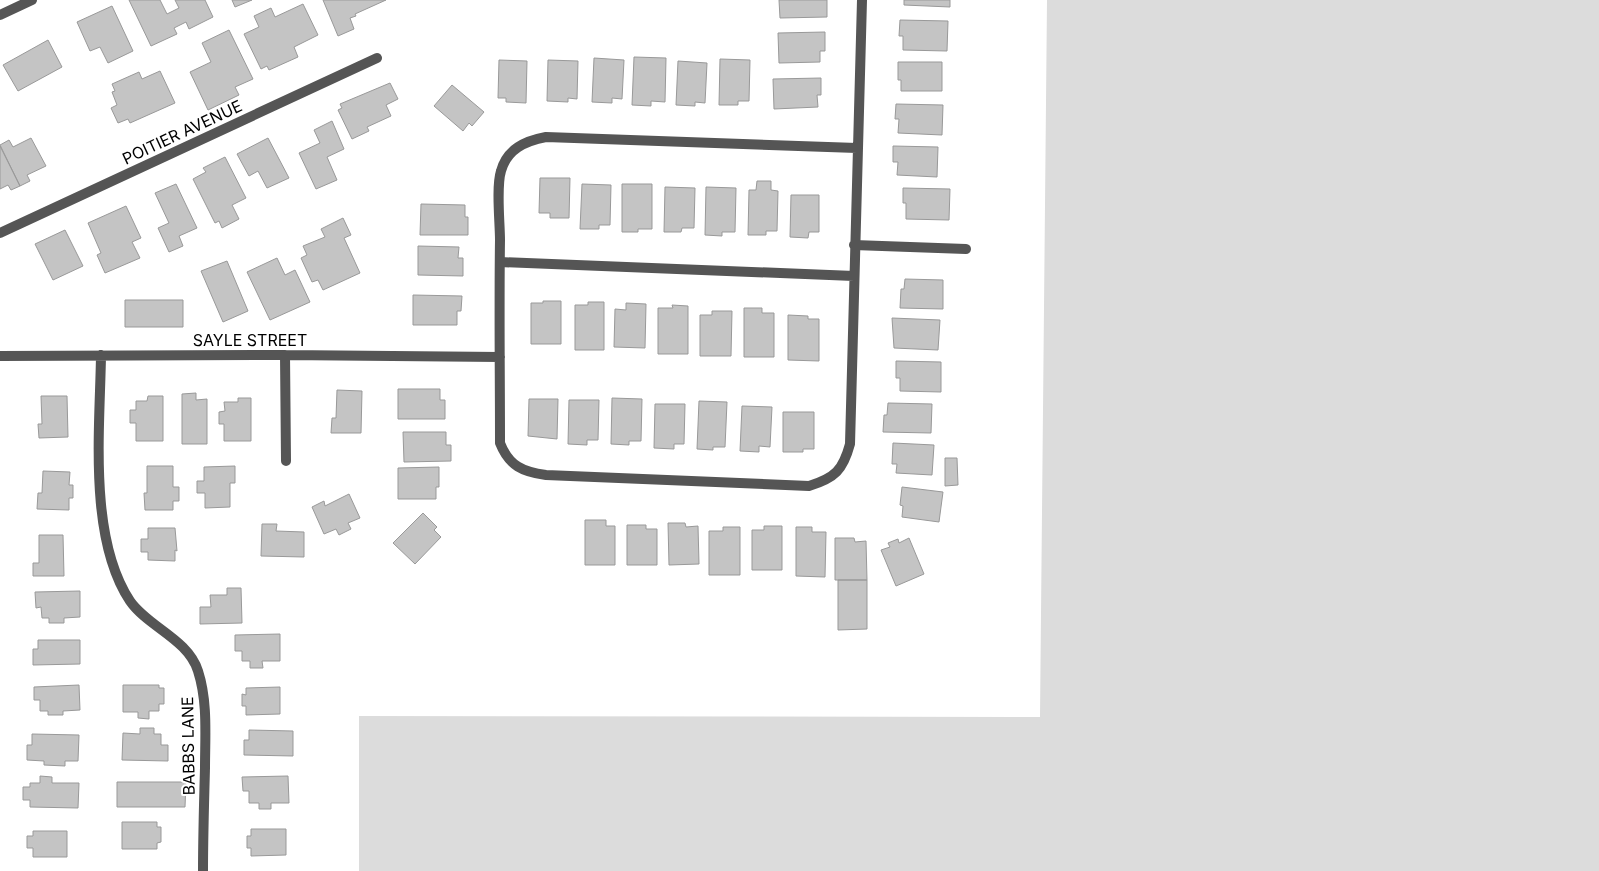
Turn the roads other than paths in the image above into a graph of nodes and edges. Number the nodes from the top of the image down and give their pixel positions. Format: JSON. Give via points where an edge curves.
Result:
{"nodes":[{"id":1,"x":32,"y":0,"type":"edge"},
{"id":2,"x":862,"y":0,"type":"edge"},
{"id":3,"x":0,"y":15,"type":"edge"},
{"id":4,"x":377,"y":58,"type":"dead end"},
{"id":5,"x":857,"y":148,"type":"junction"},
{"id":6,"x":0,"y":233,"type":"edge"},
{"id":7,"x":854,"y":245,"type":"junction"},
{"id":8,"x":966,"y":249,"type":"dead end"},
{"id":9,"x":500,"y":262,"type":"junction"},
{"id":10,"x":854,"y":276,"type":"junction"},
{"id":11,"x":101,"y":355,"type":"junction"},
{"id":12,"x":285,"y":355,"type":"junction"},
{"id":13,"x":0,"y":356,"type":"edge"},
{"id":14,"x":500,"y":357,"type":"junction"},
{"id":15,"x":286,"y":461,"type":"dead end"},
{"id":16,"x":203,"y":871,"type":"edge"}],
"edges":[{"from":1,"to":3,"type":"street"},
{"from":2,"to":5,"type":"street"},
{"from":4,"to":6,"type":"street","name":"POITIER AVENUE"},
{"from":5,"to":7,"type":"street"},
{"from":5,"to":9,"type":"street","via":[[546,137],[527,141],[506,158],[500,172]]},
{"from":7,"to":8,"type":"street"},
{"from":7,"to":10,"type":"street"},
{"from":9,"to":10,"type":"street"},
{"from":9,"to":14,"type":"street"},
{"from":10,"to":14,"type":"street","via":[[850,444],[846,460],[837,472],[825,481],[809,486],[527,473],[513,465],[500,443]]},
{"from":11,"to":12,"type":"street","name":"SAYLE STREET"},
{"from":11,"to":13,"type":"street","name":"SAYLE STREET"},
{"from":11,"to":16,"type":"street","name":"BABBS LANE","via":[[99,485],[105,534],[118,579],[130,601],[147,620],[187,653],[197,668],[204,691]]},
{"from":12,"to":14,"type":"street","name":"SAYLE STREET"},
{"from":12,"to":15,"type":"street"}]}
